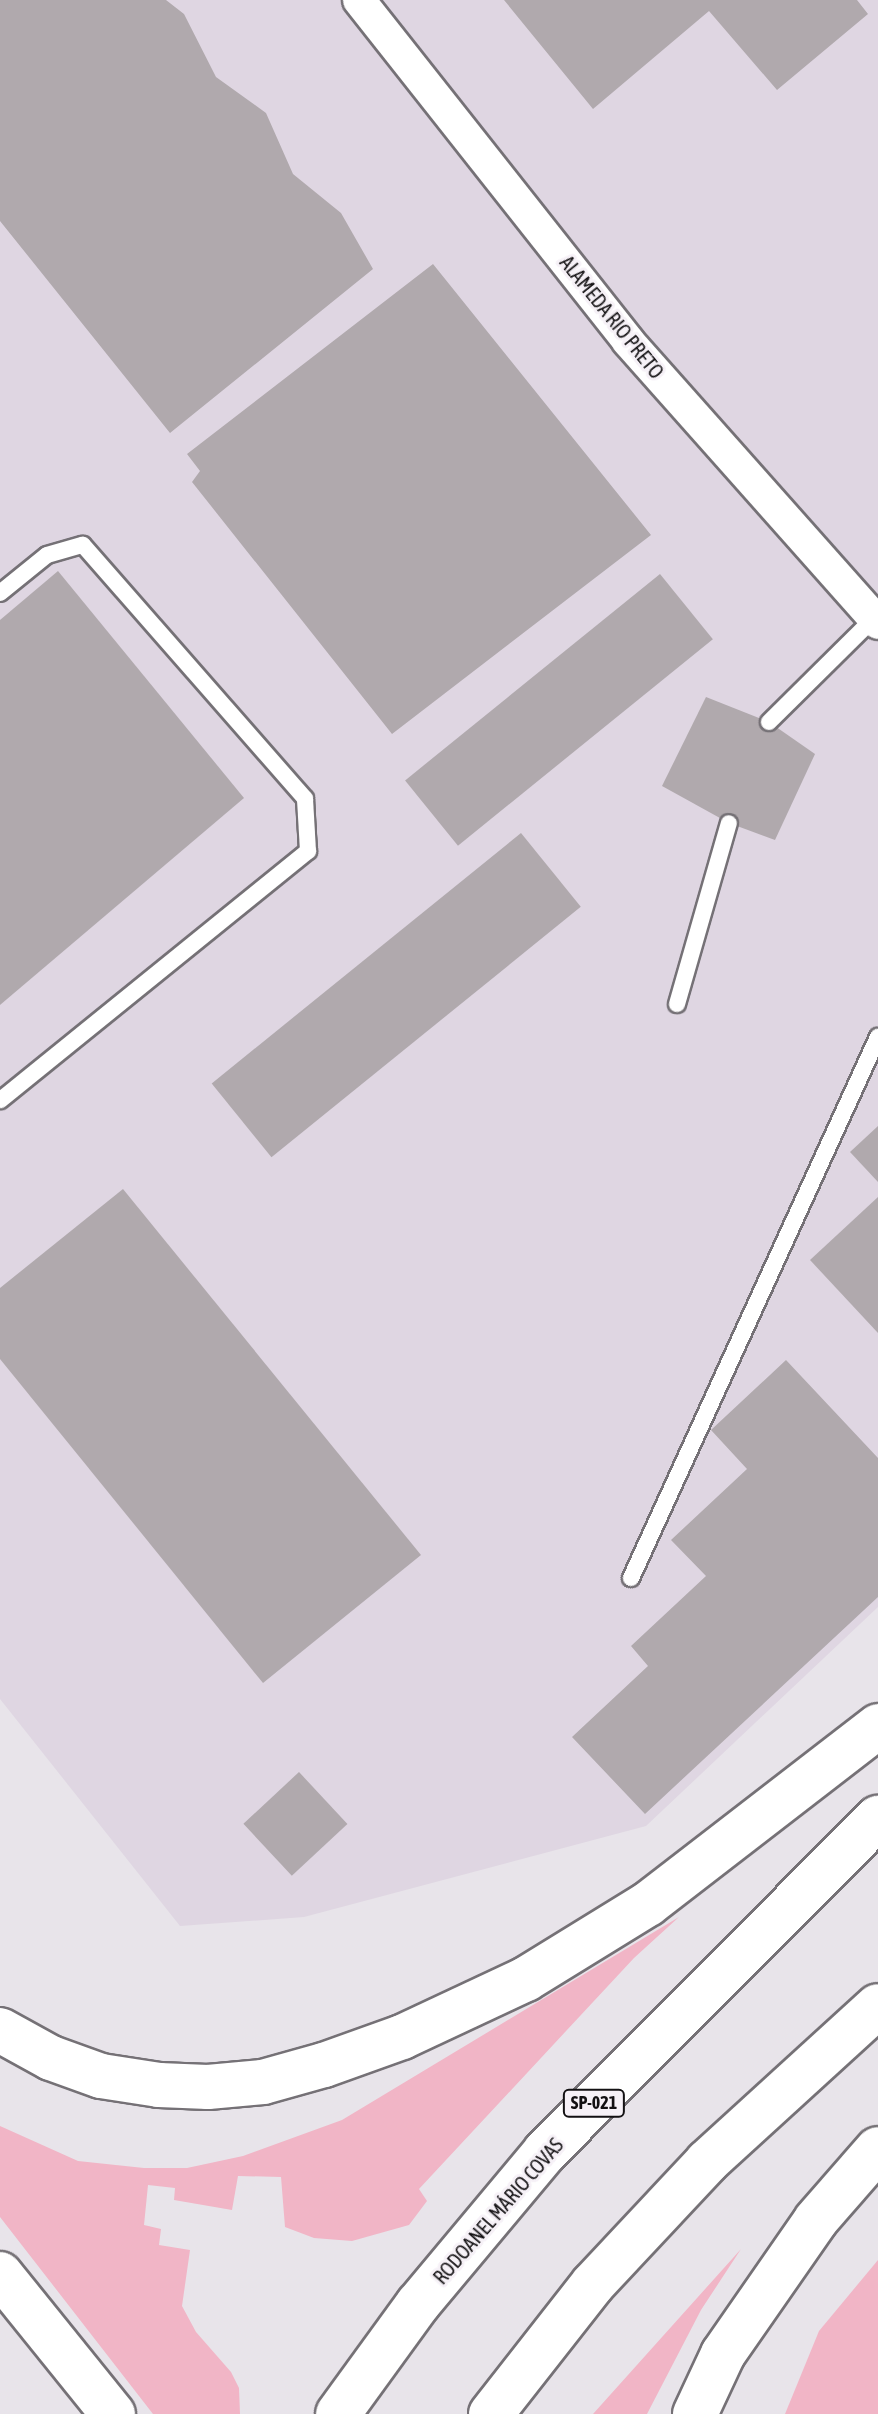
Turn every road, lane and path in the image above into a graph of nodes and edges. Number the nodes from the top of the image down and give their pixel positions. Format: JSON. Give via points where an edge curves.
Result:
{"nodes":[{"id":1,"x":359,"y":0,"type":"edge"},
{"id":2,"x":0,"y":593,"type":"edge"},
{"id":3,"x":877,"y":618,"type":"edge"},
{"id":4,"x":769,"y":722,"type":"dead end"},
{"id":5,"x":729,"y":823,"type":"dead end"},
{"id":6,"x":677,"y":1004,"type":"dead end"},
{"id":7,"x":878,"y":1037,"type":"edge"},
{"id":8,"x":0,"y":1100,"type":"edge"},
{"id":9,"x":631,"y":1578,"type":"dead end"},
{"id":10,"x":878,"y":1726,"type":"edge"},
{"id":11,"x":878,"y":1818,"type":"edge"},
{"id":12,"x":878,"y":2006,"type":"edge"},
{"id":13,"x":0,"y":2030,"type":"edge"},
{"id":14,"x":878,"y":2149,"type":"edge"},
{"id":15,"x":0,"y":2274,"type":"edge"},
{"id":16,"x":113,"y":2414,"type":"edge"},
{"id":17,"x":338,"y":2414,"type":"edge"},
{"id":18,"x":491,"y":2414,"type":"edge"},
{"id":19,"x":695,"y":2414,"type":"edge"}],
"edges":[{"from":1,"to":3,"type":"street","name":"ALAMEDA RIO PRETO","via":[[628,341]]},
{"from":2,"to":8,"type":"lane","via":[[47,555],[83,545],[305,799],[308,851]]},
{"from":3,"to":4,"type":"lane"},
{"from":5,"to":6,"type":"lane"},
{"from":7,"to":9,"type":"lane"},
{"from":10,"to":13,"type":"highway","via":[[648,1904],[526,1979],[402,2037],[324,2065],[263,2082],[159,2085],[101,2076],[63,2063]]},
{"from":11,"to":17,"type":"highway","name":"RODOANEL MÁRIO COVAS","number":"SP-021","via":[[545,2152],[418,2304]]},
{"from":12,"to":18,"type":"highway","via":[[707,2162],[593,2284]]},
{"from":14,"to":19,"type":"highway","via":[[816,2220],[723,2354]]},
{"from":15,"to":16,"type":"highway"}]}
